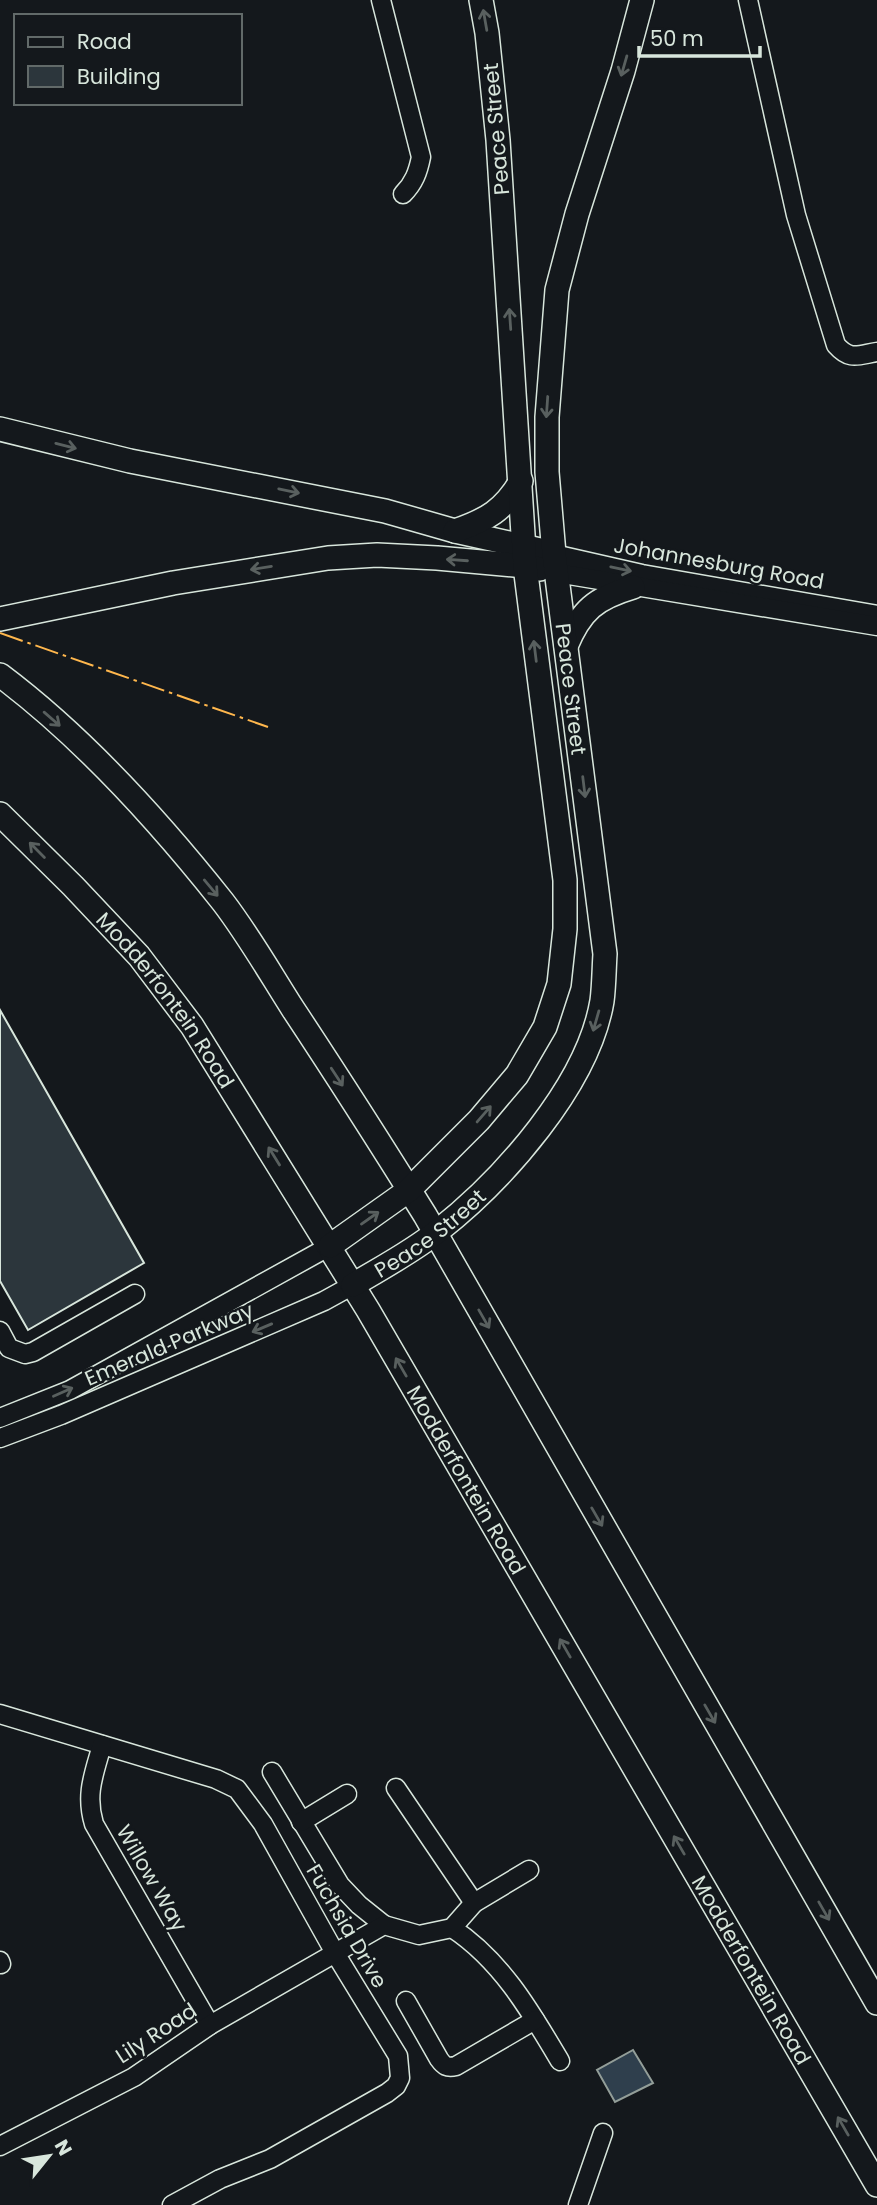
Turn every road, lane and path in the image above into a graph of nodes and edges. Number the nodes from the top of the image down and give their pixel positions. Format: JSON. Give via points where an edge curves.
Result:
{"nodes":[{"id":1,"x":381,"y":0,"type":"edge"},
{"id":2,"x":481,"y":0,"type":"edge"},
{"id":3,"x":642,"y":0,"type":"edge"},
{"id":4,"x":748,"y":0,"type":"edge"},
{"id":5,"x":403,"y":194,"type":"dead end"},
{"id":6,"x":877,"y":352,"type":"edge"},
{"id":7,"x":0,"y":429,"type":"edge"},
{"id":8,"x":521,"y":481,"type":"junction"},
{"id":9,"x":455,"y":531,"type":"junction"},
{"id":10,"x":525,"y":556,"type":"junction"},
{"id":11,"x":555,"y":564,"type":"junction"},
{"id":12,"x":633,"y":587,"type":"junction"},
{"id":13,"x":877,"y":615,"type":"edge"},
{"id":14,"x":7,"y":617,"type":"edge"},
{"id":15,"x":877,"y":626,"type":"edge"},
{"id":16,"x":566,"y":646,"type":"junction"},
{"id":17,"x":0,"y":674,"type":"edge"},
{"id":18,"x":0,"y":814,"type":"edge"},
{"id":19,"x":409,"y":1190,"type":"junction"},
{"id":20,"x":435,"y":1234,"type":"junction"},
{"id":21,"x":330,"y":1246,"type":"junction"},
{"id":22,"x":353,"y":1285,"type":"junction"},
{"id":23,"x":135,"y":1294,"type":"dead end"},
{"id":24,"x":0,"y":1331,"type":"edge"},
{"id":25,"x":0,"y":1418,"type":"edge"},
{"id":26,"x":0,"y":1438,"type":"edge"},
{"id":27,"x":0,"y":1714,"type":"edge"},
{"id":28,"x":102,"y":1745,"type":"junction"},
{"id":29,"x":272,"y":1772,"type":"dead end"},
{"id":30,"x":396,"y":1788,"type":"dead end"},
{"id":31,"x":347,"y":1794,"type":"dead end"},
{"id":32,"x":301,"y":1822,"type":"junction"},
{"id":33,"x":529,"y":1870,"type":"dead end"},
{"id":34,"x":474,"y":1902,"type":"junction"},
{"id":35,"x":384,"y":1925,"type":"junction"},
{"id":36,"x":452,"y":1928,"type":"junction"},
{"id":37,"x":335,"y":1953,"type":"junction"},
{"id":38,"x":406,"y":2001,"type":"dead end"},
{"id":39,"x":877,"y":2004,"type":"edge"},
{"id":40,"x":535,"y":2020,"type":"junction"},
{"id":41,"x":210,"y":2025,"type":"junction"},
{"id":42,"x":560,"y":2061,"type":"dead end"},
{"id":43,"x":603,"y":2133,"type":"dead end"},
{"id":44,"x":0,"y":2146,"type":"edge"},
{"id":45,"x":877,"y":2186,"type":"edge"},
{"id":46,"x":172,"y":2205,"type":"edge"},
{"id":47,"x":578,"y":2205,"type":"edge"}],
"edges":[{"from":1,"to":5,"type":"street","via":[[421,157],[418,174]]},
{"from":8,"to":2,"type":"main road","name":"Peace Street","one_way":true,"via":[[498,139]]},
{"from":3,"to":11,"type":"main road","name":"Peace Street","one_way":true,"via":[[558,290],[547,417]]},
{"from":4,"to":6,"type":"street","via":[[796,215],[836,345],[851,357]]},
{"from":7,"to":9,"type":"main road","one_way":true,"via":[[130,461],[386,511]]},
{"from":8,"to":9,"type":"main road","via":[[504,506]]},
{"from":8,"to":10,"type":"main road","name":"Peace Street"},
{"from":9,"to":10,"type":"main road"},
{"from":10,"to":11,"type":"main road"},
{"from":10,"to":14,"type":"main road","one_way":true,"via":[[328,558]]},
{"from":19,"to":10,"type":"main road","name":"Peace Street","one_way":true,"via":[[517,1075],[545,1027],[559,984],[565,880]]},
{"from":11,"to":12,"type":"street","name":"Johannesburg Road"},
{"from":11,"to":13,"type":"street","name":"Johannesburg Road","one_way":true,"via":[[642,573]]},
{"from":11,"to":16,"type":"main road","name":"Peace Street"},
{"from":12,"to":15,"type":"street","name":"Johannesburg Road"},
{"from":12,"to":16,"type":"main road","via":[[587,609]]},
{"from":16,"to":20,"type":"main road","name":"Peace Street","one_way":true,"via":[[604,954],[602,1002],[588,1047],[568,1087],[523,1148]]},
{"from":17,"to":19,"type":"main road","one_way":true,"via":[[90,753],[224,904]]},
{"from":21,"to":18,"type":"main road","name":"Modderfontein Road","one_way":true,"via":[[192,1026],[139,956]]},
{"from":19,"to":20,"type":"main road"},
{"from":21,"to":19,"type":"main road","name":"Peace Street","one_way":true},
{"from":20,"to":22,"type":"main road","name":"Peace Street"},
{"from":20,"to":39,"type":"main road","one_way":true},
{"from":21,"to":22,"type":"main road","name":"Modderfontein Road"},
{"from":25,"to":21,"type":"street","name":"Emerald Parkway","one_way":true,"via":[[70,1390]]},
{"from":22,"to":26,"type":"street","name":"Emerald Parkway","one_way":true,"via":[[312,1307]]},
{"from":45,"to":22,"type":"main road","name":"Modderfontein Road","one_way":true},
{"from":23,"to":24,"type":"street","via":[[33,1352],[9,1348]]},
{"from":27,"to":28,"type":"street","name":"Fuchsia Drive"},
{"from":28,"to":37,"type":"street","name":"Fuchsia Drive","via":[[237,1789],[263,1824]]},
{"from":28,"to":41,"type":"street","name":"Willow Way","via":[[89,1790],[94,1824]]},
{"from":29,"to":32,"type":"street"},
{"from":30,"to":34,"type":"street"},
{"from":31,"to":32,"type":"street"},
{"from":32,"to":35,"type":"street","via":[[340,1885]]},
{"from":33,"to":34,"type":"street"},
{"from":34,"to":36,"type":"street"},
{"from":35,"to":36,"type":"street","via":[[419,1935]]},
{"from":35,"to":37,"type":"street","name":"Lily Road"},
{"from":36,"to":40,"type":"street","via":[[478,1948]]},
{"from":37,"to":41,"type":"street","name":"Lily Road"},
{"from":37,"to":46,"type":"street","name":"Fuchsia Drive","via":[[398,2056],[396,2086],[270,2159]]},
{"from":38,"to":40,"type":"street","via":[[439,2059],[449,2067]]},
{"from":40,"to":42,"type":"street"},
{"from":41,"to":44,"type":"street","name":"Lily Road","via":[[134,2077]]},
{"from":43,"to":47,"type":"street"}]}
